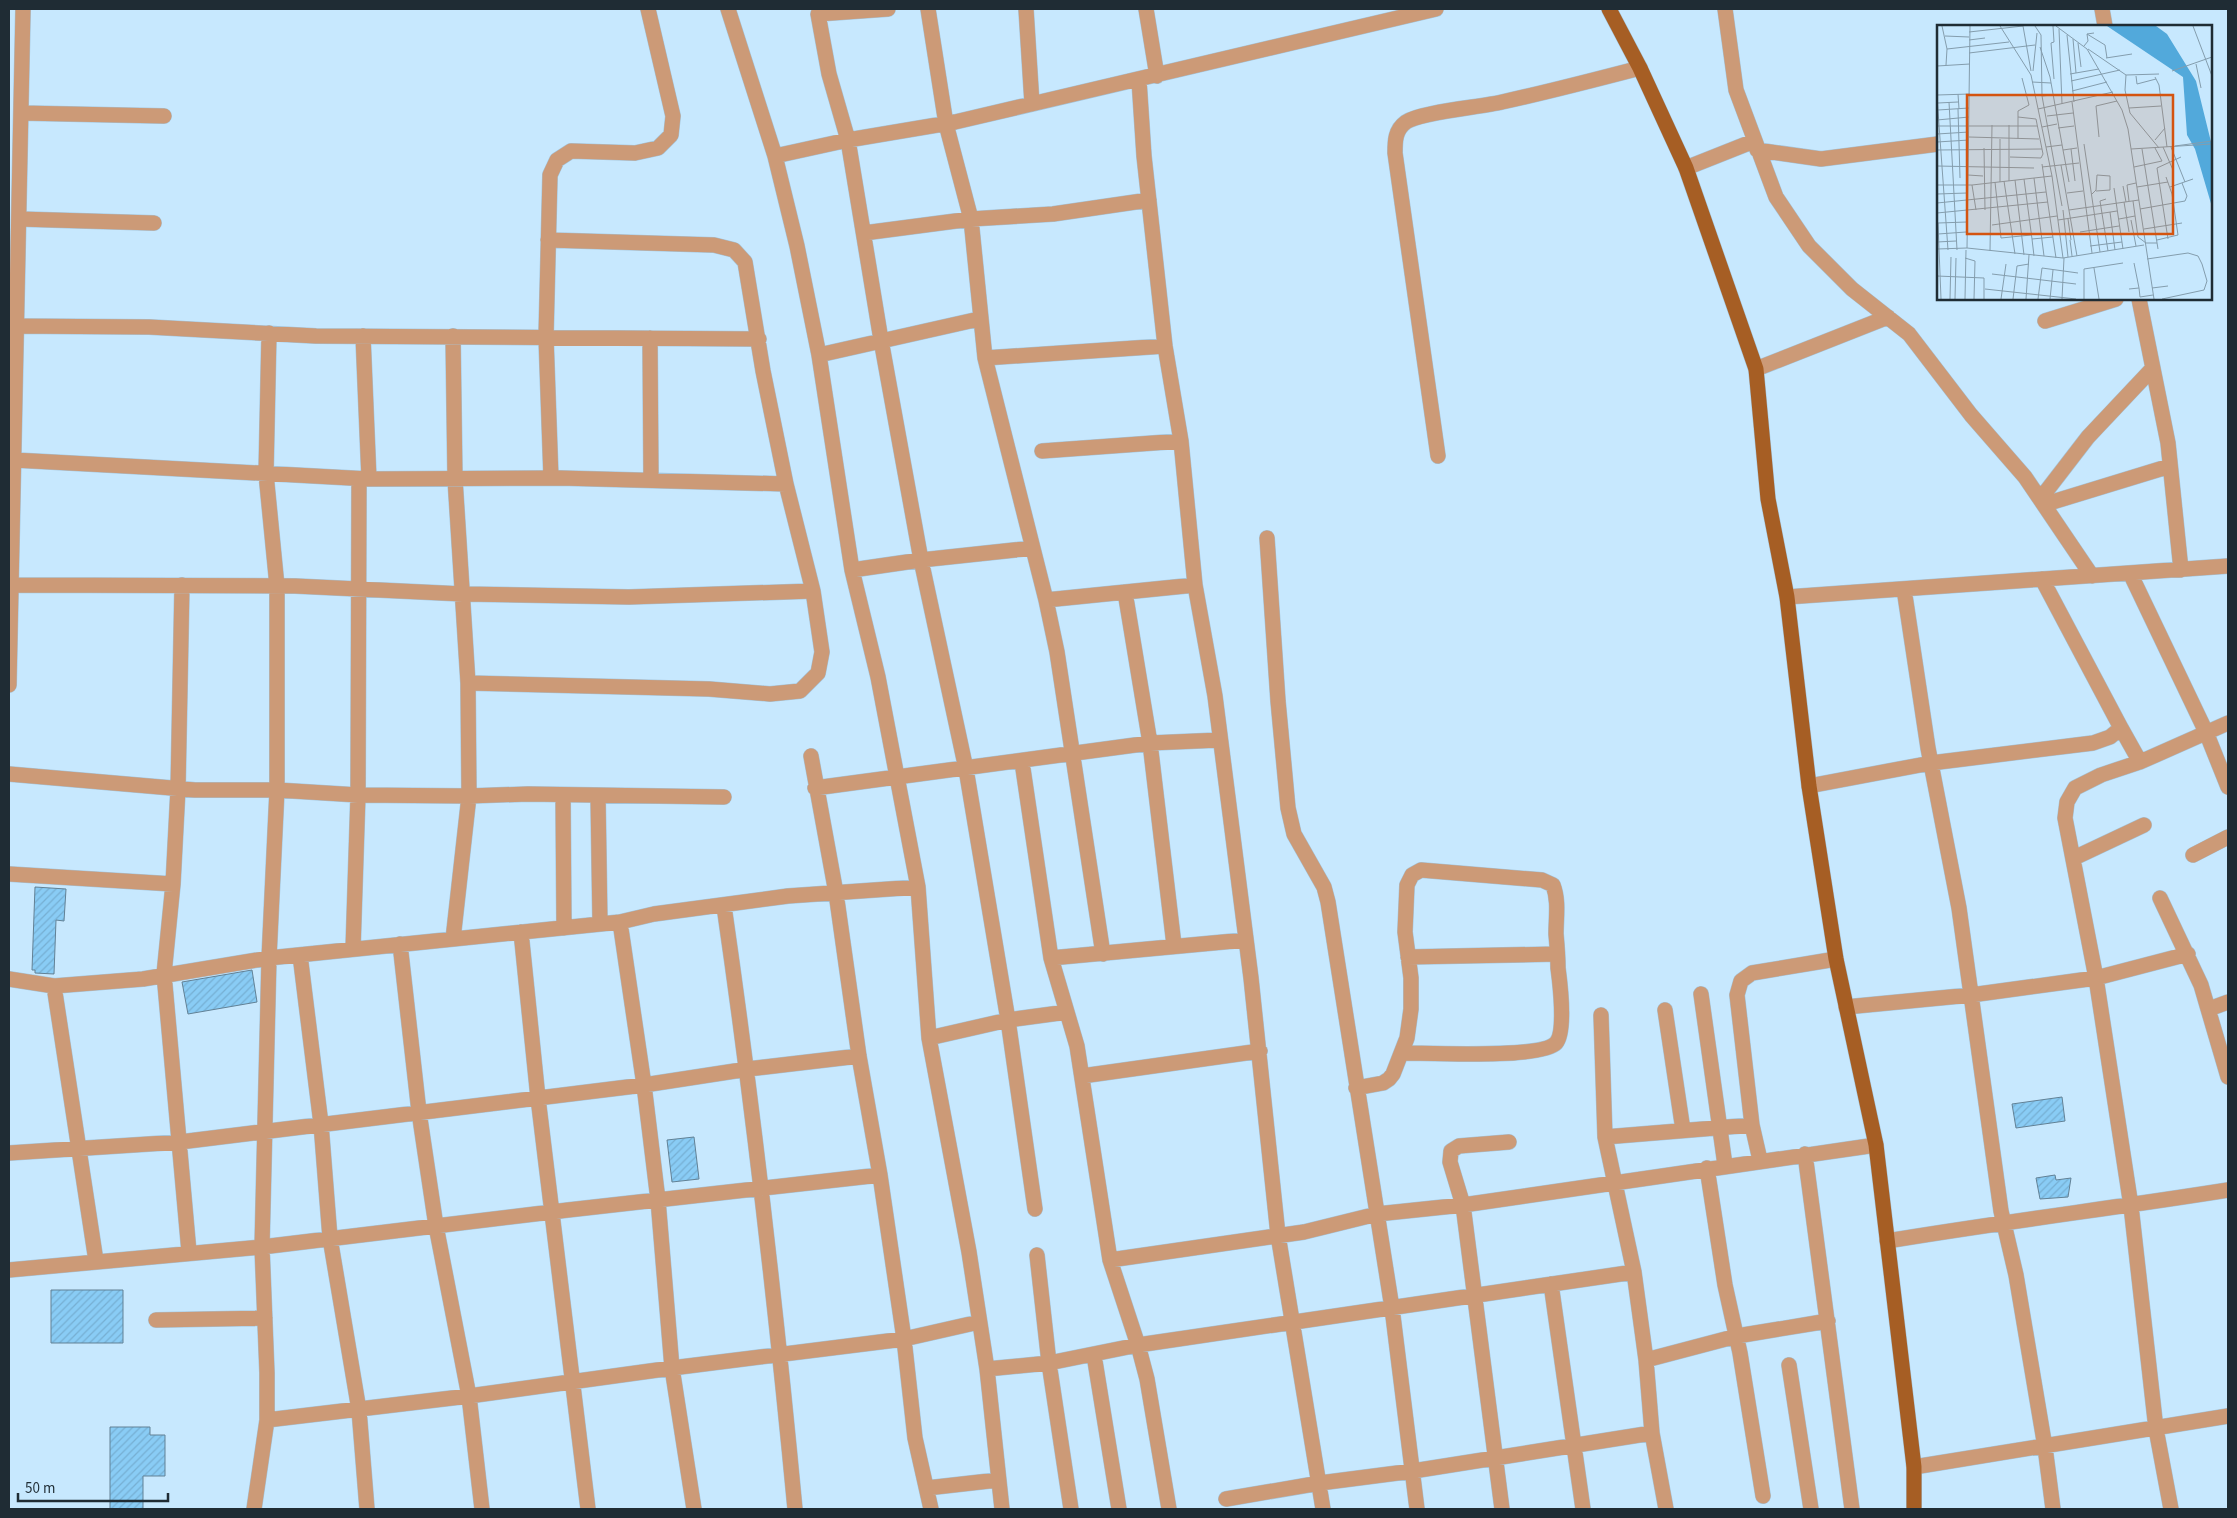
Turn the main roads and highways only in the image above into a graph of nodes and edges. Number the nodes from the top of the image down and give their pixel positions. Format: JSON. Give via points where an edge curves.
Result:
{"nodes":[{"id":1,"x":1609,"y":9,"type":"edge"},
{"id":2,"x":1914,"y":1509,"type":"edge"}],
"edges":[{"from":1,"to":2,"type":"main road","via":[[1686,168],[1756,369],[1768,499],[1787,597],[1809,786],[1836,959],[1876,1145],[1914,1467]]}]}
